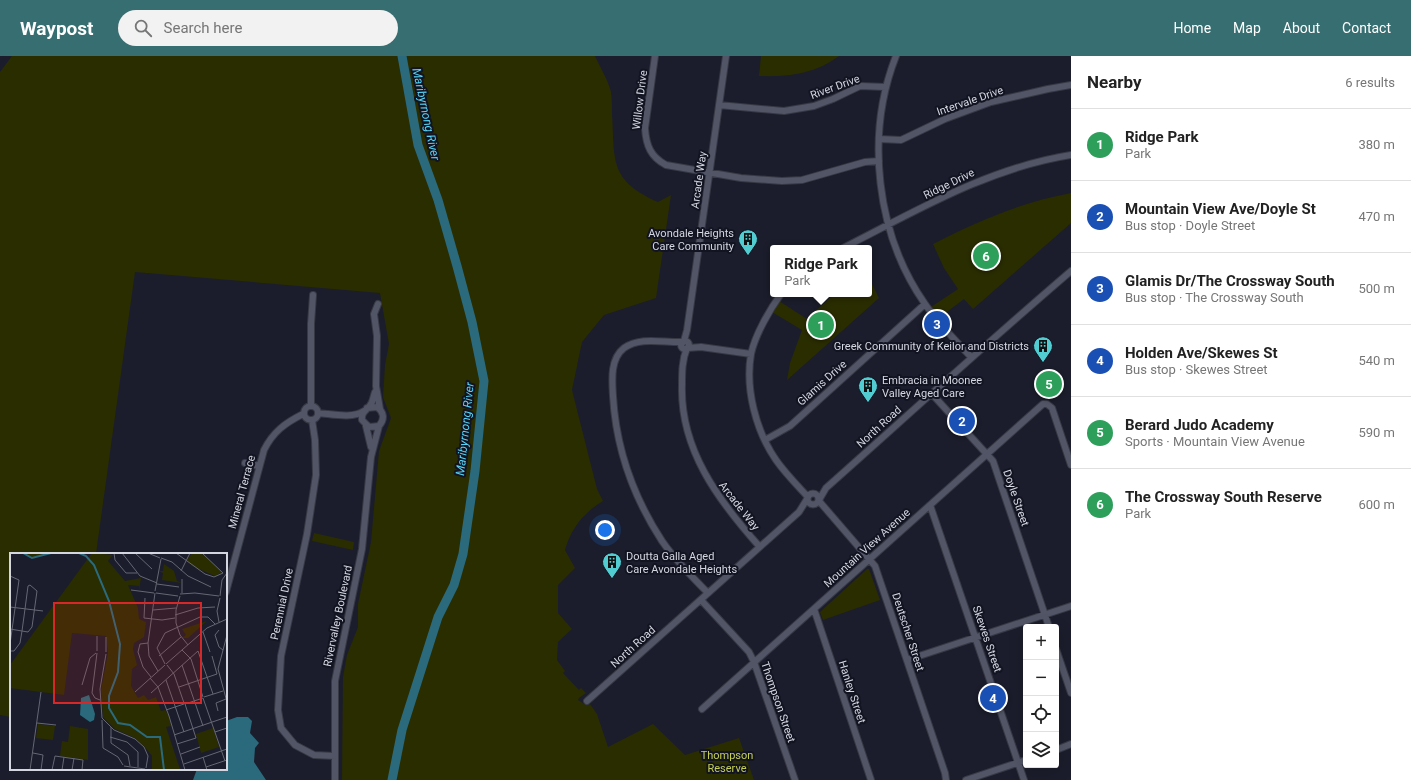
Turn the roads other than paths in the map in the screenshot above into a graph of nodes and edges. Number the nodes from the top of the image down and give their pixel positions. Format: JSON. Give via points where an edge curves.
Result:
{"nodes":[{"id":1,"x":655,"y":56,"type":"edge"},
{"id":2,"x":726,"y":56,"type":"edge"},
{"id":3,"x":896,"y":56,"type":"edge"},
{"id":4,"x":1071,"y":86,"type":"edge"},
{"id":5,"x":886,"y":87,"type":"junction"},
{"id":6,"x":719,"y":105,"type":"junction"},
{"id":7,"x":879,"y":139,"type":"junction"},
{"id":8,"x":1071,"y":155,"type":"edge"},
{"id":9,"x":879,"y":161,"type":"junction"},
{"id":10,"x":710,"y":174,"type":"junction"},
{"id":11,"x":888,"y":225,"type":"junction"},
{"id":12,"x":849,"y":245,"type":"edge"},
{"id":13,"x":1071,"y":271,"type":"edge"},
{"id":14,"x":313,"y":295,"type":"dead end"},
{"id":15,"x":779,"y":297,"type":"edge"},
{"id":16,"x":378,"y":304,"type":"dead end"},
{"id":17,"x":925,"y":304,"type":"junction"},
{"id":18,"x":686,"y":345,"type":"junction"},
{"id":19,"x":751,"y":354,"type":"junction"},
{"id":20,"x":971,"y":357,"type":"junction"},
{"id":21,"x":376,"y":386,"type":"junction"},
{"id":22,"x":932,"y":394,"type":"junction"},
{"id":23,"x":311,"y":406,"type":"junction"},
{"id":24,"x":366,"y":409,"type":"junction"},
{"id":25,"x":380,"y":409,"type":"junction"},
{"id":26,"x":318,"y":413,"type":"junction"},
{"id":27,"x":303,"y":414,"type":"junction"},
{"id":28,"x":340,"y":414,"type":"junction"},
{"id":29,"x":312,"y":420,"type":"junction"},
{"id":30,"x":365,"y":425,"type":"junction"},
{"id":31,"x":379,"y":426,"type":"junction"},
{"id":32,"x":765,"y":440,"type":"junction"},
{"id":33,"x":986,"y":454,"type":"junction"},
{"id":34,"x":371,"y":457,"type":"junction"},
{"id":35,"x":245,"y":463,"type":"dead end"},
{"id":36,"x":1071,"y":464,"type":"edge"},
{"id":37,"x":259,"y":466,"type":"junction"},
{"id":38,"x":813,"y":499,"type":"junction"},
{"id":39,"x":930,"y":505,"type":"junction"},
{"id":40,"x":759,"y":546,"type":"junction"},
{"id":41,"x":870,"y":559,"type":"junction"},
{"id":42,"x":227,"y":588,"type":"edge"},
{"id":43,"x":708,"y":594,"type":"junction"},
{"id":44,"x":701,"y":600,"type":"junction"},
{"id":45,"x":1071,"y":606,"type":"edge"},
{"id":46,"x":814,"y":609,"type":"junction"},
{"id":47,"x":1044,"y":614,"type":"junction"},
{"id":48,"x":1048,"y":624,"type":"edge"},
{"id":49,"x":976,"y":637,"type":"junction"},
{"id":50,"x":1059,"y":658,"type":"edge"},
{"id":51,"x":907,"y":660,"type":"junction"},
{"id":52,"x":754,"y":662,"type":"junction"},
{"id":53,"x":1071,"y":693,"type":"edge"},
{"id":54,"x":587,"y":701,"type":"dead end"},
{"id":55,"x":702,"y":709,"type":"dead end"},
{"id":56,"x":1071,"y":744,"type":"edge"},
{"id":57,"x":1059,"y":749,"type":"edge"},
{"id":58,"x":334,"y":756,"type":"junction"},
{"id":59,"x":1023,"y":761,"type":"edge"},
{"id":60,"x":1018,"y":762,"type":"junction"},
{"id":61,"x":945,"y":773,"type":"junction"},
{"id":62,"x":335,"y":780,"type":"edge"},
{"id":63,"x":794,"y":780,"type":"edge"},
{"id":64,"x":871,"y":780,"type":"edge"},
{"id":65,"x":946,"y":780,"type":"edge"},
{"id":66,"x":950,"y":780,"type":"edge"},
{"id":67,"x":966,"y":780,"type":"edge"},
{"id":68,"x":1024,"y":780,"type":"edge"}],
"edges":[{"from":1,"to":10,"type":"street","name":"Willow Drive","via":[[645,128],[647,146],[656,160],[666,165]]},
{"from":2,"to":6,"type":"street","name":"Arcade Way"},
{"from":3,"to":5,"type":"street"},
{"from":4,"to":7,"type":"street","name":"Intervale Drive","via":[[991,102],[901,140]]},
{"from":5,"to":6,"type":"street","name":"River Drive","via":[[860,86],[814,106],[784,111]]},
{"from":5,"to":7,"type":"street"},
{"from":6,"to":10,"type":"street","name":"Arcade Way"},
{"from":7,"to":9,"type":"street"},
{"from":8,"to":11,"type":"street","name":"Ridge Drive","via":[[1007,170],[980,180]]},
{"from":9,"to":10,"type":"street","via":[[865,162],[802,180],[765,180]]},
{"from":9,"to":11,"type":"street"},
{"from":10,"to":18,"type":"street","name":"Arcade Way"},
{"from":11,"to":12,"type":"street","name":"Ridge Drive"},
{"from":11,"to":17,"type":"street","via":[[902,262]]},
{"from":13,"to":20,"type":"street","name":"North Road"},
{"from":14,"to":23,"type":"street"},
{"from":15,"to":19,"type":"street","via":[[766,318]]},
{"from":16,"to":21,"type":"street","via":[[374,314]]},
{"from":17,"to":20,"type":"street"},
{"from":17,"to":32,"type":"street","name":"Glamis Drive","via":[[790,426]]},
{"from":18,"to":19,"type":"street"},
{"from":18,"to":40,"type":"street","name":"Arcade Way","via":[[682,406],[689,436],[702,468],[719,498]]},
{"from":18,"to":43,"type":"street","via":[[648,340],[636,342],[623,349],[613,369],[615,423],[631,481],[648,518],[662,542]]},
{"from":19,"to":32,"type":"street","via":[[753,406]]},
{"from":20,"to":22,"type":"street","name":"North Road"},
{"from":21,"to":24,"type":"street","via":[[372,402]]},
{"from":21,"to":25,"type":"street"},
{"from":22,"to":33,"type":"street","name":"Doyle Street"},
{"from":22,"to":38,"type":"street","name":"North Road"},
{"from":23,"to":26,"type":"street","via":[[316,408]]},
{"from":23,"to":27,"type":"street","via":[[304,409]]},
{"from":24,"to":25,"type":"street","via":[[373,406]]},
{"from":24,"to":28,"type":"street","via":[[357,414]]},
{"from":24,"to":30,"type":"street","via":[[362,417]]},
{"from":25,"to":31,"type":"street","via":[[384,416]]},
{"from":26,"to":28,"type":"street"},
{"from":26,"to":29,"type":"street"},
{"from":27,"to":29,"type":"street","via":[[306,419]]},
{"from":27,"to":37,"type":"street","name":"Mineral Terrace","via":[[280,427],[270,438]]},
{"from":28,"to":30,"type":"street","via":[[359,419]]},
{"from":29,"to":58,"type":"street","name":"Perennial Drive","via":[[316,475],[307,534],[281,656],[278,710],[281,728],[295,745],[314,755]]},
{"from":30,"to":31,"type":"street","via":[[372,428]]},
{"from":30,"to":34,"type":"street","name":"Rivervalley Boulevard","via":[[370,436]]},
{"from":31,"to":34,"type":"street","name":"Rivervalley Boulevard"},
{"from":32,"to":38,"type":"street","via":[[776,460]]},
{"from":33,"to":36,"type":"street","name":"Mountain View Avenue","via":[[1041,406],[1047,404],[1052,408]]},
{"from":33,"to":39,"type":"street","name":"Mountain View Avenue"},
{"from":33,"to":47,"type":"street","name":"Doyle Street","via":[[993,461],[1001,483]]},
{"from":34,"to":58,"type":"street","name":"Rivervalley Boulevard","via":[[362,549],[335,681]]},
{"from":35,"to":37,"type":"street"},
{"from":37,"to":42,"type":"street","name":"Mineral Terrace"},
{"from":38,"to":40,"type":"street","name":"North Road"},
{"from":38,"to":41,"type":"street","name":"Deutscher Street"},
{"from":39,"to":41,"type":"street","name":"Mountain View Avenue"},
{"from":39,"to":49,"type":"street","name":"Skewes Street"},
{"from":40,"to":43,"type":"street","name":"North Road"},
{"from":41,"to":46,"type":"street","name":"Mountain View Avenue"},
{"from":41,"to":51,"type":"street","name":"Deutscher Street","via":[[875,566]]},
{"from":43,"to":44,"type":"street","name":"North Road"},
{"from":44,"to":52,"type":"street","name":"Thompson Street","via":[[749,652]]},
{"from":44,"to":54,"type":"street","name":"North Road"},
{"from":45,"to":47,"type":"street"},
{"from":46,"to":52,"type":"street","name":"Mountain View Avenue"},
{"from":46,"to":64,"type":"street","name":"Hanley Street"},
{"from":47,"to":48,"type":"street","name":"Doyle Street"},
{"from":47,"to":49,"type":"street"},
{"from":49,"to":51,"type":"street"},
{"from":49,"to":60,"type":"street","name":"Skewes Street"},
{"from":50,"to":53,"type":"street"},
{"from":51,"to":61,"type":"street","name":"Deutscher Street"},
{"from":52,"to":55,"type":"street","name":"Mountain View Avenue"},
{"from":52,"to":63,"type":"street","name":"Thompson Street"},
{"from":56,"to":57,"type":"street"},
{"from":58,"to":62,"type":"street","name":"Rivervalley Boulevard"},
{"from":59,"to":60,"type":"street"},
{"from":60,"to":67,"type":"street"},
{"from":60,"to":68,"type":"street","name":"Skewes Street"},
{"from":61,"to":65,"type":"street","name":"Deutscher Street"},
{"from":61,"to":66,"type":"street","name":"Deutscher Street"}]}
